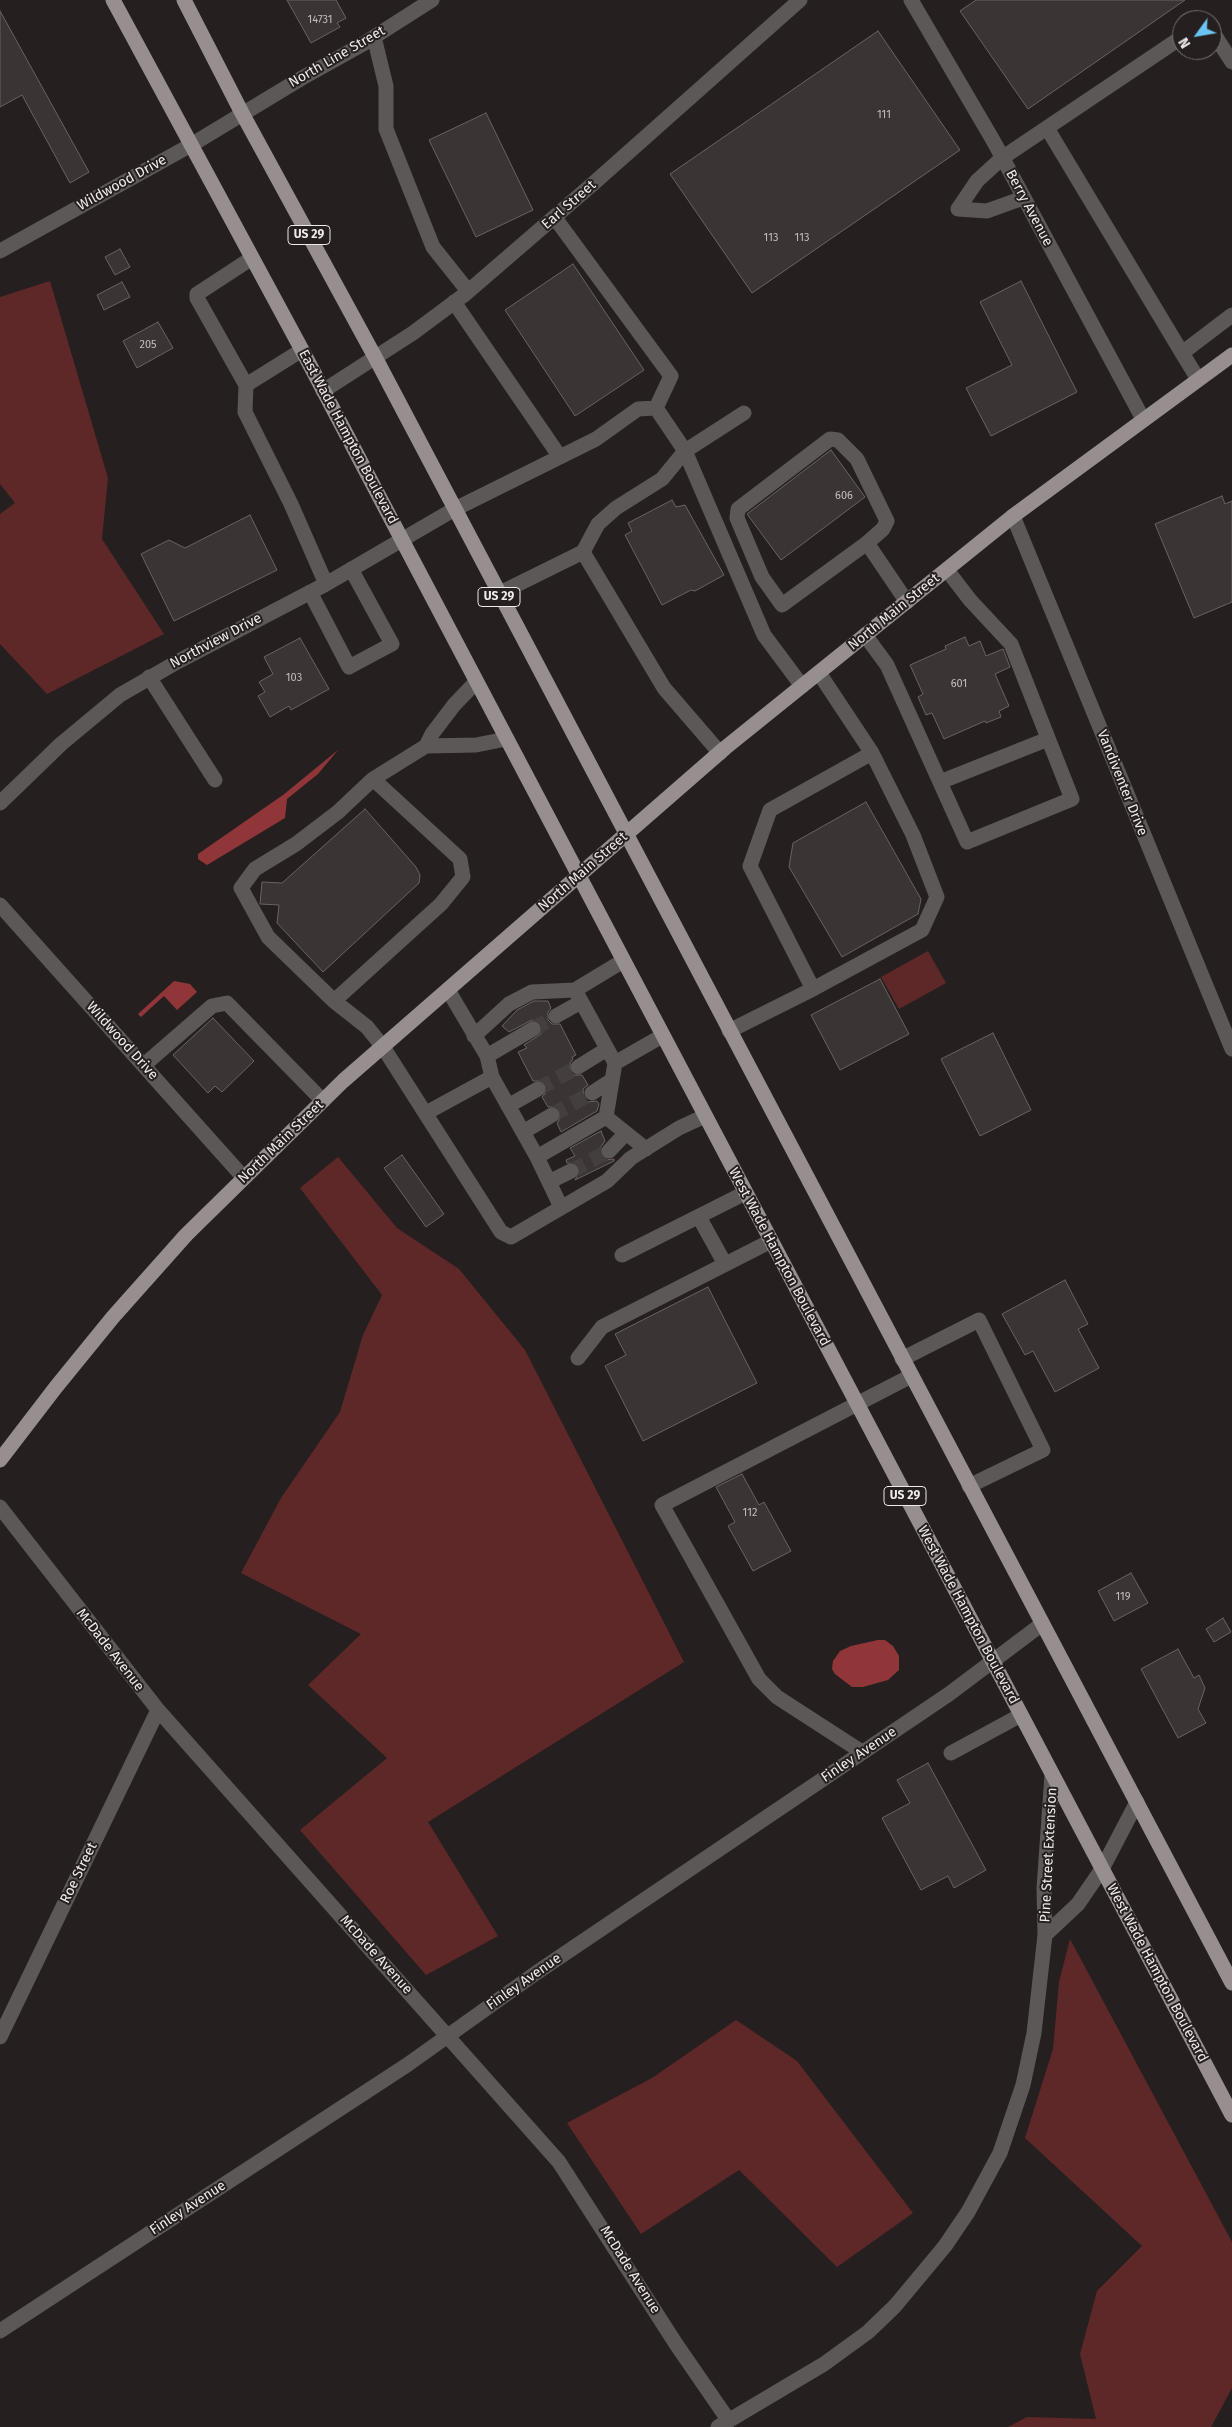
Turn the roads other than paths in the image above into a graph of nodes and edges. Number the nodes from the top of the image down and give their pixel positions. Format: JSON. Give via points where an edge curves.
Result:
{"nodes":[{"id":1,"x":113,"y":0,"type":"edge"},
{"id":2,"x":184,"y":0,"type":"edge"},
{"id":3,"x":432,"y":0,"type":"edge"},
{"id":4,"x":800,"y":0,"type":"edge"},
{"id":5,"x":911,"y":0,"type":"edge"},
{"id":6,"x":374,"y":37,"type":"junction"},
{"id":7,"x":1172,"y":44,"type":"edge"},
{"id":8,"x":1222,"y":46,"type":"edge"},
{"id":9,"x":1232,"y":62,"type":"edge"},
{"id":10,"x":242,"y":114,"type":"junction"},
{"id":11,"x":1047,"y":128,"type":"junction"},
{"id":12,"x":190,"y":145,"type":"junction"},
{"id":13,"x":1002,"y":158,"type":"junction"},
{"id":14,"x":1023,"y":198,"type":"junction"},
{"id":15,"x":555,"y":218,"type":"junction"},
{"id":16,"x":0,"y":251,"type":"edge"},
{"id":17,"x":252,"y":258,"type":"junction"},
{"id":18,"x":468,"y":291,"type":"junction"},
{"id":19,"x":454,"y":302,"type":"junction"},
{"id":20,"x":1232,"y":315,"type":"edge"},
{"id":21,"x":302,"y":350,"type":"junction"},
{"id":22,"x":1182,"y":353,"type":"junction"},
{"id":23,"x":1232,"y":354,"type":"edge"},
{"id":24,"x":375,"y":357,"type":"junction"},
{"id":25,"x":1198,"y":379,"type":"junction"},
{"id":26,"x":246,"y":385,"type":"junction"},
{"id":27,"x":324,"y":391,"type":"junction"},
{"id":28,"x":656,"y":408,"type":"junction"},
{"id":29,"x":744,"y":413,"type":"dead end"},
{"id":30,"x":1143,"y":419,"type":"junction"},
{"id":31,"x":685,"y":451,"type":"junction"},
{"id":32,"x":560,"y":458,"type":"junction"},
{"id":33,"x":454,"y":510,"type":"junction"},
{"id":34,"x":1013,"y":516,"type":"junction"},
{"id":35,"x":402,"y":540,"type":"junction"},
{"id":36,"x":866,"y":543,"type":"junction"},
{"id":37,"x":583,"y":552,"type":"junction"},
{"id":38,"x":351,"y":569,"type":"junction"},
{"id":39,"x":947,"y":570,"type":"junction"},
{"id":40,"x":326,"y":584,"type":"junction"},
{"id":41,"x":310,"y":592,"type":"junction"},
{"id":42,"x":498,"y":594,"type":"junction"},
{"id":43,"x":907,"y":602,"type":"junction"},
{"id":44,"x":866,"y":635,"type":"junction"},
{"id":45,"x":819,"y":673,"type":"junction"},
{"id":46,"x":150,"y":677,"type":"junction"},
{"id":47,"x":476,"y":682,"type":"junction"},
{"id":48,"x":802,"y":686,"type":"junction"},
{"id":49,"x":506,"y":739,"type":"junction"},
{"id":50,"x":1048,"y":740,"type":"junction"},
{"id":51,"x":426,"y":746,"type":"junction"},
{"id":52,"x":720,"y":753,"type":"junction"},
{"id":53,"x":872,"y":753,"type":"junction"},
{"id":54,"x":373,"y":779,"type":"junction"},
{"id":55,"x":215,"y":780,"type":"dead end"},
{"id":56,"x":940,"y":782,"type":"junction"},
{"id":57,"x":0,"y":803,"type":"edge"},
{"id":58,"x":626,"y":835,"type":"junction"},
{"id":59,"x":578,"y":876,"type":"junction"},
{"id":60,"x":0,"y":905,"type":"edge"},
{"id":61,"x":623,"y":961,"type":"junction"},
{"id":62,"x":813,"y":989,"type":"junction"},
{"id":63,"x":448,"y":990,"type":"junction"},
{"id":64,"x":578,"y":996,"type":"junction"},
{"id":65,"x":334,"y":1001,"type":"junction"},
{"id":66,"x":556,"y":1016,"type":"tunnel mouth"},
{"id":67,"x":533,"y":1029,"type":"tunnel mouth"},
{"id":68,"x":729,"y":1031,"type":"junction"},
{"id":69,"x":474,"y":1036,"type":"junction"},
{"id":70,"x":662,"y":1036,"type":"junction"},
{"id":71,"x":383,"y":1047,"type":"junction"},
{"id":72,"x":607,"y":1049,"type":"junction"},
{"id":73,"x":1232,"y":1050,"type":"edge"},
{"id":74,"x":487,"y":1056,"type":"junction"},
{"id":75,"x":615,"y":1063,"type":"junction"},
{"id":76,"x":144,"y":1066,"type":"junction"},
{"id":77,"x":578,"y":1067,"type":"tunnel mouth"},
{"id":78,"x":492,"y":1077,"type":"junction"},
{"id":79,"x":612,"y":1080,"type":"junction"},
{"id":80,"x":538,"y":1089,"type":"tunnel mouth"},
{"id":81,"x":592,"y":1093,"type":"tunnel mouth"},
{"id":82,"x":323,"y":1101,"type":"junction"},
{"id":83,"x":508,"y":1106,"type":"junction"},
{"id":84,"x":426,"y":1113,"type":"junction"},
{"id":85,"x":552,"y":1115,"type":"tunnel mouth"},
{"id":86,"x":704,"y":1116,"type":"junction"},
{"id":87,"x":606,"y":1117,"type":"junction"},
{"id":88,"x":523,"y":1132,"type":"junction"},
{"id":89,"x":626,"y":1133,"type":"junction"},
{"id":90,"x":646,"y":1149,"type":"junction"},
{"id":91,"x":610,"y":1150,"type":"tunnel mouth"},
{"id":92,"x":537,"y":1157,"type":"junction"},
{"id":93,"x":571,"y":1171,"type":"tunnel mouth"},
{"id":94,"x":244,"y":1178,"type":"junction"},
{"id":95,"x":549,"y":1182,"type":"junction"},
{"id":96,"x":745,"y":1193,"type":"junction"},
{"id":97,"x":561,"y":1207,"type":"junction"},
{"id":98,"x":699,"y":1217,"type":"junction"},
{"id":99,"x":771,"y":1241,"type":"junction"},
{"id":100,"x":622,"y":1255,"type":"dead end"},
{"id":101,"x":725,"y":1264,"type":"junction"},
{"id":102,"x":578,"y":1358,"type":"dead end"},
{"id":103,"x":902,"y":1359,"type":"junction"},
{"id":104,"x":911,"y":1376,"type":"junction"},
{"id":105,"x":857,"y":1404,"type":"junction"},
{"id":106,"x":0,"y":1460,"type":"edge"},
{"id":107,"x":970,"y":1486,"type":"junction"},
{"id":108,"x":0,"y":1506,"type":"edge"},
{"id":109,"x":1042,"y":1624,"type":"junction"},
{"id":110,"x":992,"y":1661,"type":"junction"},
{"id":111,"x":158,"y":1710,"type":"junction"},
{"id":112,"x":1021,"y":1715,"type":"junction"},
{"id":113,"x":862,"y":1752,"type":"junction"},
{"id":114,"x":951,"y":1753,"type":"dead end"},
{"id":115,"x":1052,"y":1775,"type":"junction"},
{"id":116,"x":1137,"y":1802,"type":"junction"},
{"id":117,"x":1102,"y":1868,"type":"junction"},
{"id":118,"x":1045,"y":1935,"type":"junction"},
{"id":119,"x":1232,"y":1983,"type":"edge"},
{"id":120,"x":447,"y":2036,"type":"junction"},
{"id":121,"x":0,"y":2037,"type":"edge"},
{"id":122,"x":1232,"y":2115,"type":"edge"},
{"id":123,"x":0,"y":2331,"type":"edge"},
{"id":124,"x":724,"y":2424,"type":"edge"}],
"edges":[{"from":1,"to":12,"type":"main road","name":"East Wade Hampton Boulevard","number":"US 29"},
{"from":2,"to":10,"type":"main road","number":"US 29"},
{"from":3,"to":6,"type":"street","name":"North Line Street"},
{"from":4,"to":15,"type":"street","name":"Earl Street"},
{"from":5,"to":13,"type":"street","name":"Berry Avenue"},
{"from":6,"to":10,"type":"street","name":"North Line Street"},
{"from":6,"to":18,"type":"street","via":[[386,86],[386,129],[434,247]]},
{"from":7,"to":11,"type":"street"},
{"from":8,"to":9,"type":"street"},
{"from":10,"to":12,"type":"street","name":"Wildwood Drive"},
{"from":10,"to":24,"type":"main road","number":"US 29"},
{"from":11,"to":13,"type":"street"},
{"from":11,"to":22,"type":"street"},
{"from":12,"to":16,"type":"street","name":"Wildwood Drive"},
{"from":12,"to":17,"type":"main road","name":"East Wade Hampton Boulevard","number":"US 29"},
{"from":13,"to":14,"type":"street","name":"Berry Avenue"},
{"from":13,"to":14,"type":"street","via":[[977,181],[958,209],[987,211]]},
{"from":14,"to":30,"type":"street","name":"Berry Avenue"},
{"from":15,"to":18,"type":"street","name":"Earl Street"},
{"from":15,"to":28,"type":"street","via":[[671,376]]},
{"from":17,"to":21,"type":"main road","name":"East Wade Hampton Boulevard","number":"US 29"},
{"from":17,"to":26,"type":"street","via":[[197,294]]},
{"from":18,"to":19,"type":"street","name":"Earl Street"},
{"from":19,"to":24,"type":"street","name":"Earl Street"},
{"from":19,"to":32,"type":"street"},
{"from":20,"to":22,"type":"street"},
{"from":21,"to":26,"type":"street"},
{"from":21,"to":27,"type":"main road","name":"East Wade Hampton Boulevard","number":"US 29"},
{"from":22,"to":25,"type":"street"},
{"from":23,"to":25,"type":"main road","name":"North Main Street"},
{"from":24,"to":27,"type":"street","name":"Earl Street"},
{"from":24,"to":33,"type":"main road","number":"US 29"},
{"from":25,"to":30,"type":"main road","name":"North Main Street"},
{"from":26,"to":40,"type":"street","via":[[244,412],[291,504]]},
{"from":27,"to":35,"type":"main road","name":"East Wade Hampton Boulevard","number":"US 29"},
{"from":28,"to":31,"type":"street"},
{"from":28,"to":32,"type":"street","name":"Northview Drive","via":[[638,409],[596,439]]},
{"from":29,"to":31,"type":"street"},
{"from":30,"to":34,"type":"main road","name":"North Main Street"},
{"from":31,"to":37,"type":"street","via":[[662,479],[616,508],[598,524]]},
{"from":31,"to":48,"type":"street","via":[[764,635]]},
{"from":32,"to":33,"type":"street","name":"Northview Drive"},
{"from":33,"to":35,"type":"street","name":"Northview Drive"},
{"from":33,"to":42,"type":"main road","number":"US 29"},
{"from":34,"to":39,"type":"main road","name":"North Main Street"},
{"from":34,"to":73,"type":"street","name":"Vandiventer Drive"},
{"from":35,"to":38,"type":"street","name":"Northview Drive"},
{"from":35,"to":47,"type":"main road","name":"East Wade Hampton Boulevard","number":"US 29"},
{"from":36,"to":36,"type":"street","via":[[884,529],[887,521],[857,459],[838,440],[830,439],[738,509],[737,518],[762,577],[782,605]]},
{"from":36,"to":43,"type":"street"},
{"from":37,"to":42,"type":"street"},
{"from":37,"to":52,"type":"street","via":[[664,688]]},
{"from":38,"to":40,"type":"street","name":"Northview Drive"},
{"from":38,"to":41,"type":"street","via":[[392,644],[349,667]]},
{"from":39,"to":43,"type":"main road","name":"North Main Street"},
{"from":39,"to":50,"type":"street","via":[[1011,644]]},
{"from":40,"to":41,"type":"street","name":"Northview Drive"},
{"from":41,"to":46,"type":"street","name":"Northview Drive"},
{"from":42,"to":58,"type":"main road","number":"US 29"},
{"from":43,"to":44,"type":"main road","name":"North Main Street"},
{"from":44,"to":45,"type":"main road","name":"North Main Street"},
{"from":44,"to":56,"type":"street","via":[[887,665]]},
{"from":45,"to":48,"type":"main road","name":"North Main Street"},
{"from":45,"to":53,"type":"street"},
{"from":46,"to":55,"type":"street"},
{"from":46,"to":57,"type":"street","name":"Northview Drive","via":[[90,719]]},
{"from":47,"to":49,"type":"main road","name":"East Wade Hampton Boulevard","number":"US 29"},
{"from":47,"to":51,"type":"street","via":[[454,705]]},
{"from":48,"to":52,"type":"main road","name":"North Main Street"},
{"from":49,"to":51,"type":"street","via":[[476,745]]},
{"from":49,"to":59,"type":"main road","name":"East Wade Hampton Boulevard","number":"US 29"},
{"from":50,"to":56,"type":"street"},
{"from":50,"to":56,"type":"street","via":[[1072,799],[967,842]]},
{"from":51,"to":54,"type":"street"},
{"from":52,"to":58,"type":"main road","name":"North Main Street"},
{"from":53,"to":62,"type":"street","via":[[770,810],[750,866]]},
{"from":53,"to":62,"type":"street","via":[[913,835],[937,897],[922,930]]},
{"from":54,"to":65,"type":"street","via":[[460,859],[463,877],[434,910]]},
{"from":54,"to":65,"type":"street","via":[[338,812],[296,844],[255,869],[241,888],[268,937]]},
{"from":58,"to":59,"type":"main road","name":"North Main Street"},
{"from":58,"to":68,"type":"main road","number":"US 29"},
{"from":59,"to":61,"type":"main road","name":"West Wade Hampton Boulevard","number":"US 29"},
{"from":59,"to":63,"type":"main road","name":"North Main Street"},
{"from":60,"to":76,"type":"street","name":"Wildwood Drive"},
{"from":61,"to":64,"type":"street"},
{"from":61,"to":70,"type":"main road","name":"West Wade Hampton Boulevard","number":"US 29"},
{"from":62,"to":68,"type":"street"},
{"from":63,"to":69,"type":"street"},
{"from":63,"to":71,"type":"main road","name":"North Main Street"},
{"from":64,"to":66,"type":"street"},
{"from":64,"to":69,"type":"street","via":[[532,992],[509,1004]]},
{"from":64,"to":72,"type":"street"},
{"from":65,"to":71,"type":"street","via":[[367,1027]]},
{"from":67,"to":74,"type":"street"},
{"from":68,"to":103,"type":"main road","number":"US 29"},
{"from":69,"to":74,"type":"street"},
{"from":70,"to":75,"type":"street"},
{"from":70,"to":86,"type":"main road","name":"West Wade Hampton Boulevard","number":"US 29"},
{"from":71,"to":82,"type":"main road","name":"North Main Street"},
{"from":71,"to":84,"type":"street"},
{"from":72,"to":75,"type":"street"},
{"from":72,"to":77,"type":"street"},
{"from":74,"to":78,"type":"street"},
{"from":75,"to":79,"type":"street"},
{"from":76,"to":82,"type":"street","via":[[212,1006],[227,1003]]},
{"from":76,"to":94,"type":"street","name":"Wildwood Drive"},
{"from":78,"to":83,"type":"street"},
{"from":78,"to":84,"type":"street"},
{"from":79,"to":81,"type":"street"},
{"from":79,"to":87,"type":"street"},
{"from":80,"to":83,"type":"street"},
{"from":82,"to":94,"type":"main road","name":"North Main Street"},
{"from":83,"to":88,"type":"street"},
{"from":84,"to":97,"type":"street","via":[[501,1232],[511,1237]]},
{"from":85,"to":88,"type":"street"},
{"from":86,"to":90,"type":"street"},
{"from":86,"to":96,"type":"main road","name":"West Wade Hampton Boulevard","number":"US 29"},
{"from":87,"to":89,"type":"street"},
{"from":87,"to":92,"type":"street"},
{"from":88,"to":92,"type":"street"},
{"from":89,"to":90,"type":"street"},
{"from":89,"to":91,"type":"street"},
{"from":90,"to":97,"type":"street","via":[[607,1180]]},
{"from":92,"to":95,"type":"street"},
{"from":93,"to":95,"type":"street"},
{"from":94,"to":106,"type":"main road","name":"North Main Street","via":[[186,1235],[113,1317]]},
{"from":95,"to":97,"type":"street"},
{"from":96,"to":98,"type":"street"},
{"from":96,"to":99,"type":"main road","name":"West Wade Hampton Boulevard","number":"US 29"},
{"from":98,"to":100,"type":"street"},
{"from":98,"to":101,"type":"street"},
{"from":99,"to":101,"type":"street"},
{"from":99,"to":105,"type":"main road","name":"West Wade Hampton Boulevard","number":"US 29"},
{"from":101,"to":102,"type":"street","via":[[602,1327]]},
{"from":103,"to":104,"type":"main road","number":"US 29"},
{"from":103,"to":107,"type":"street","via":[[979,1320],[1043,1450]]},
{"from":104,"to":105,"type":"street"},
{"from":104,"to":107,"type":"main road","number":"US 29"},
{"from":105,"to":110,"type":"main road","name":"West Wade Hampton Boulevard","number":"US 29"},
{"from":105,"to":113,"type":"street","via":[[662,1505],[758,1679],[777,1697]]},
{"from":107,"to":109,"type":"main road","number":"US 29"},
{"from":108,"to":111,"type":"street","name":"McDade Avenue"},
{"from":109,"to":110,"type":"street","name":"Finley Avenue"},
{"from":109,"to":116,"type":"main road","number":"US 29"},
{"from":110,"to":112,"type":"main road","name":"West Wade Hampton Boulevard","number":"US 29"},
{"from":110,"to":113,"type":"street","name":"Finley Avenue"},
{"from":111,"to":120,"type":"street","name":"McDade Avenue"},
{"from":111,"to":121,"type":"street","name":"Roe Street"},
{"from":112,"to":114,"type":"street"},
{"from":112,"to":115,"type":"main road","name":"West Wade Hampton Boulevard","number":"US 29"},
{"from":113,"to":120,"type":"street","name":"Finley Avenue"},
{"from":115,"to":117,"type":"main road","name":"West Wade Hampton Boulevard","number":"US 29"},
{"from":115,"to":118,"type":"street","name":"Pine Street Extension","via":[[1044,1888]]},
{"from":116,"to":117,"type":"street","name":"Pine Street Extension"},
{"from":116,"to":119,"type":"main road","number":"US 29"},
{"from":117,"to":118,"type":"street","name":"Pine Street Extension","via":[[1078,1904]]},
{"from":117,"to":122,"type":"main road","name":"West Wade Hampton Boulevard","number":"US 29"},
{"from":118,"to":124,"type":"street","name":"Pine Street Extension","via":[[1034,2033],[1023,2085],[1000,2153],[968,2212],[922,2276],[868,2332],[824,2364]]},
{"from":120,"to":123,"type":"street","name":"Finley Avenue"},
{"from":120,"to":124,"type":"street","name":"McDade Avenue","via":[[559,2162]]}]}
